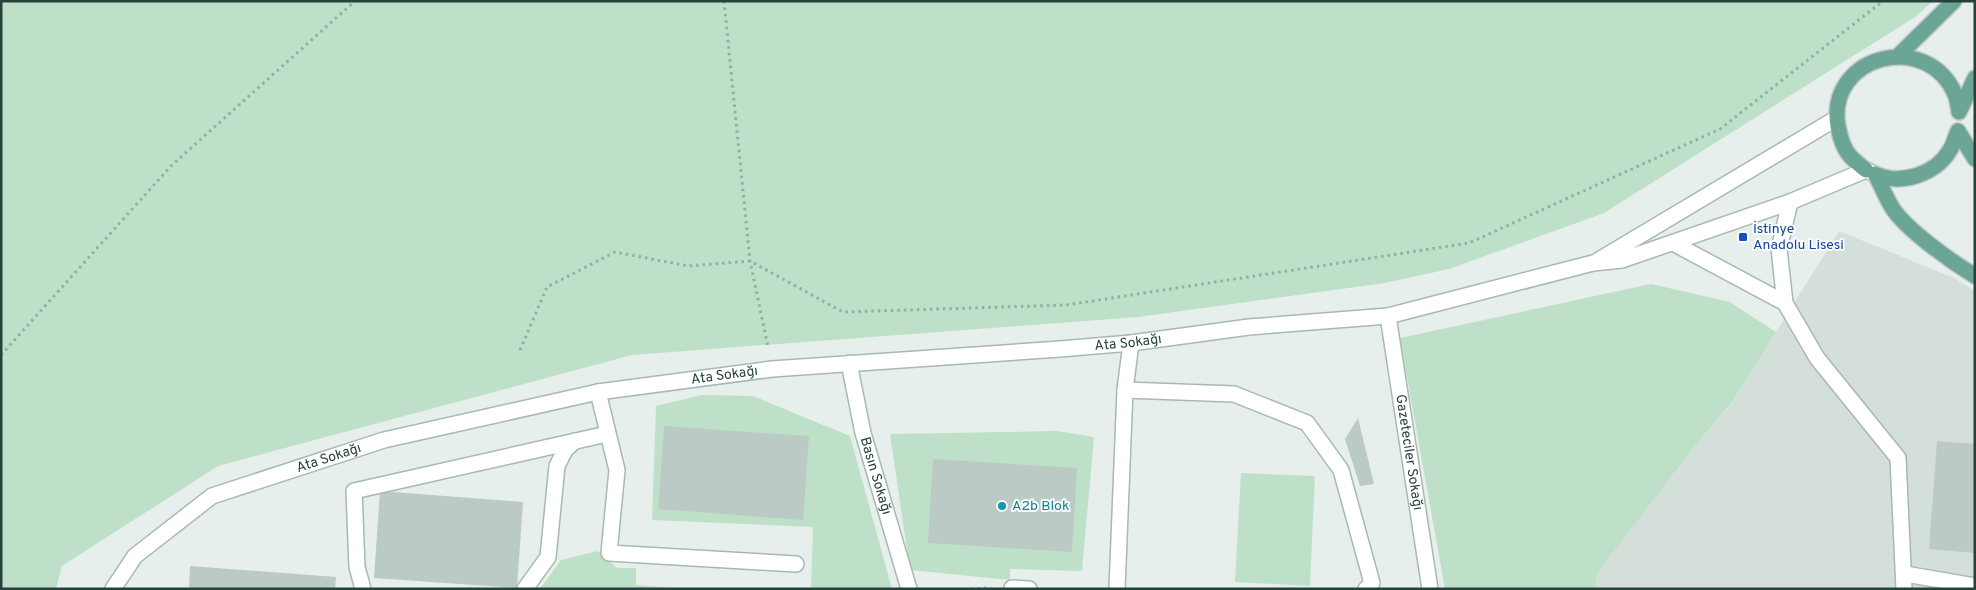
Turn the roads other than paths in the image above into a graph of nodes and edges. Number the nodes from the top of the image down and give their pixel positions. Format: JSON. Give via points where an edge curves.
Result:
{"nodes":[{"id":1,"x":1954,"y":1,"type":"edge"},
{"id":2,"x":1898,"y":56,"type":"junction"},
{"id":3,"x":1975,"y":78,"type":"edge"},
{"id":4,"x":1959,"y":112,"type":"junction"},
{"id":5,"x":1837,"y":118,"type":"junction"},
{"id":6,"x":1958,"y":131,"type":"junction"},
{"id":7,"x":1975,"y":159,"type":"edge"},
{"id":8,"x":1870,"y":172,"type":"junction"},
{"id":9,"x":1790,"y":202,"type":"junction"},
{"id":10,"x":1673,"y":242,"type":"junction"},
{"id":11,"x":1593,"y":263,"type":"junction"},
{"id":12,"x":1975,"y":276,"type":"edge"},
{"id":13,"x":1785,"y":302,"type":"junction"},
{"id":14,"x":1388,"y":316,"type":"junction"},
{"id":15,"x":1131,"y":342,"type":"junction"},
{"id":16,"x":849,"y":362,"type":"junction"},
{"id":17,"x":1125,"y":390,"type":"junction"},
{"id":18,"x":598,"y":392,"type":"junction"},
{"id":19,"x":607,"y":434,"type":"junction"},
{"id":20,"x":575,"y":441,"type":"junction"},
{"id":21,"x":796,"y":564,"type":"dead end"},
{"id":22,"x":1905,"y":581,"type":"edge"},
{"id":23,"x":1975,"y":586,"type":"edge"},
{"id":24,"x":1012,"y":588,"type":"dead end"},
{"id":25,"x":113,"y":589,"type":"edge"},
{"id":26,"x":363,"y":589,"type":"edge"},
{"id":27,"x":525,"y":589,"type":"edge"},
{"id":28,"x":909,"y":589,"type":"edge"},
{"id":29,"x":1029,"y":589,"type":"edge"},
{"id":30,"x":1117,"y":589,"type":"edge"},
{"id":31,"x":1366,"y":589,"type":"edge"},
{"id":32,"x":1430,"y":589,"type":"edge"}],
"edges":[{"from":1,"to":2,"type":"main road"},
{"from":2,"to":4,"type":"main road","via":[[1916,58],[1933,66],[1955,94]]},
{"from":2,"to":5,"type":"main road","via":[[1870,63],[1848,81],[1839,99]]},
{"from":3,"to":4,"type":"main road"},
{"from":4,"to":6,"type":"street"},
{"from":5,"to":8,"type":"main road","via":[[1840,139],[1850,156]]},
{"from":5,"to":11,"type":"street"},
{"from":6,"to":7,"type":"main road"},
{"from":6,"to":8,"type":"main road","via":[[1950,150],[1938,164],[1922,174],[1903,179],[1883,178]]},
{"from":8,"to":9,"type":"street"},
{"from":8,"to":12,"type":"main road","via":[[1894,210],[1918,234]]},
{"from":9,"to":10,"type":"street"},
{"from":9,"to":13,"type":"street","via":[[1779,249]]},
{"from":10,"to":11,"type":"street","via":[[1622,260]]},
{"from":10,"to":13,"type":"street"},
{"from":11,"to":14,"type":"street","name":"Ata Sokağı"},
{"from":13,"to":22,"type":"street","via":[[1817,358],[1898,458]]},
{"from":14,"to":15,"type":"street","name":"Ata Sokağı","via":[[1249,327]]},
{"from":14,"to":32,"type":"street","name":"Gazeteciler Sokağı"},
{"from":15,"to":16,"type":"street","name":"Ata Sokağı"},
{"from":15,"to":17,"type":"street"},
{"from":16,"to":18,"type":"street","name":"Ata Sokağı"},
{"from":16,"to":28,"type":"street","name":"Basın Sokağı","via":[[863,433]]},
{"from":17,"to":30,"type":"street"},
{"from":17,"to":31,"type":"street","via":[[1234,394],[1307,423],[1341,470],[1372,583]]},
{"from":18,"to":19,"type":"street"},
{"from":18,"to":25,"type":"street","name":"Ata Sokağı","via":[[384,440],[212,496],[135,556]]},
{"from":19,"to":20,"type":"street"},
{"from":19,"to":21,"type":"street","via":[[617,470],[609,552]]},
{"from":20,"to":26,"type":"street","via":[[354,491],[357,567]]},
{"from":20,"to":27,"type":"street","via":[[565,450],[557,466],[548,557]]},
{"from":22,"to":23,"type":"street"},
{"from":24,"to":29,"type":"street"}]}
